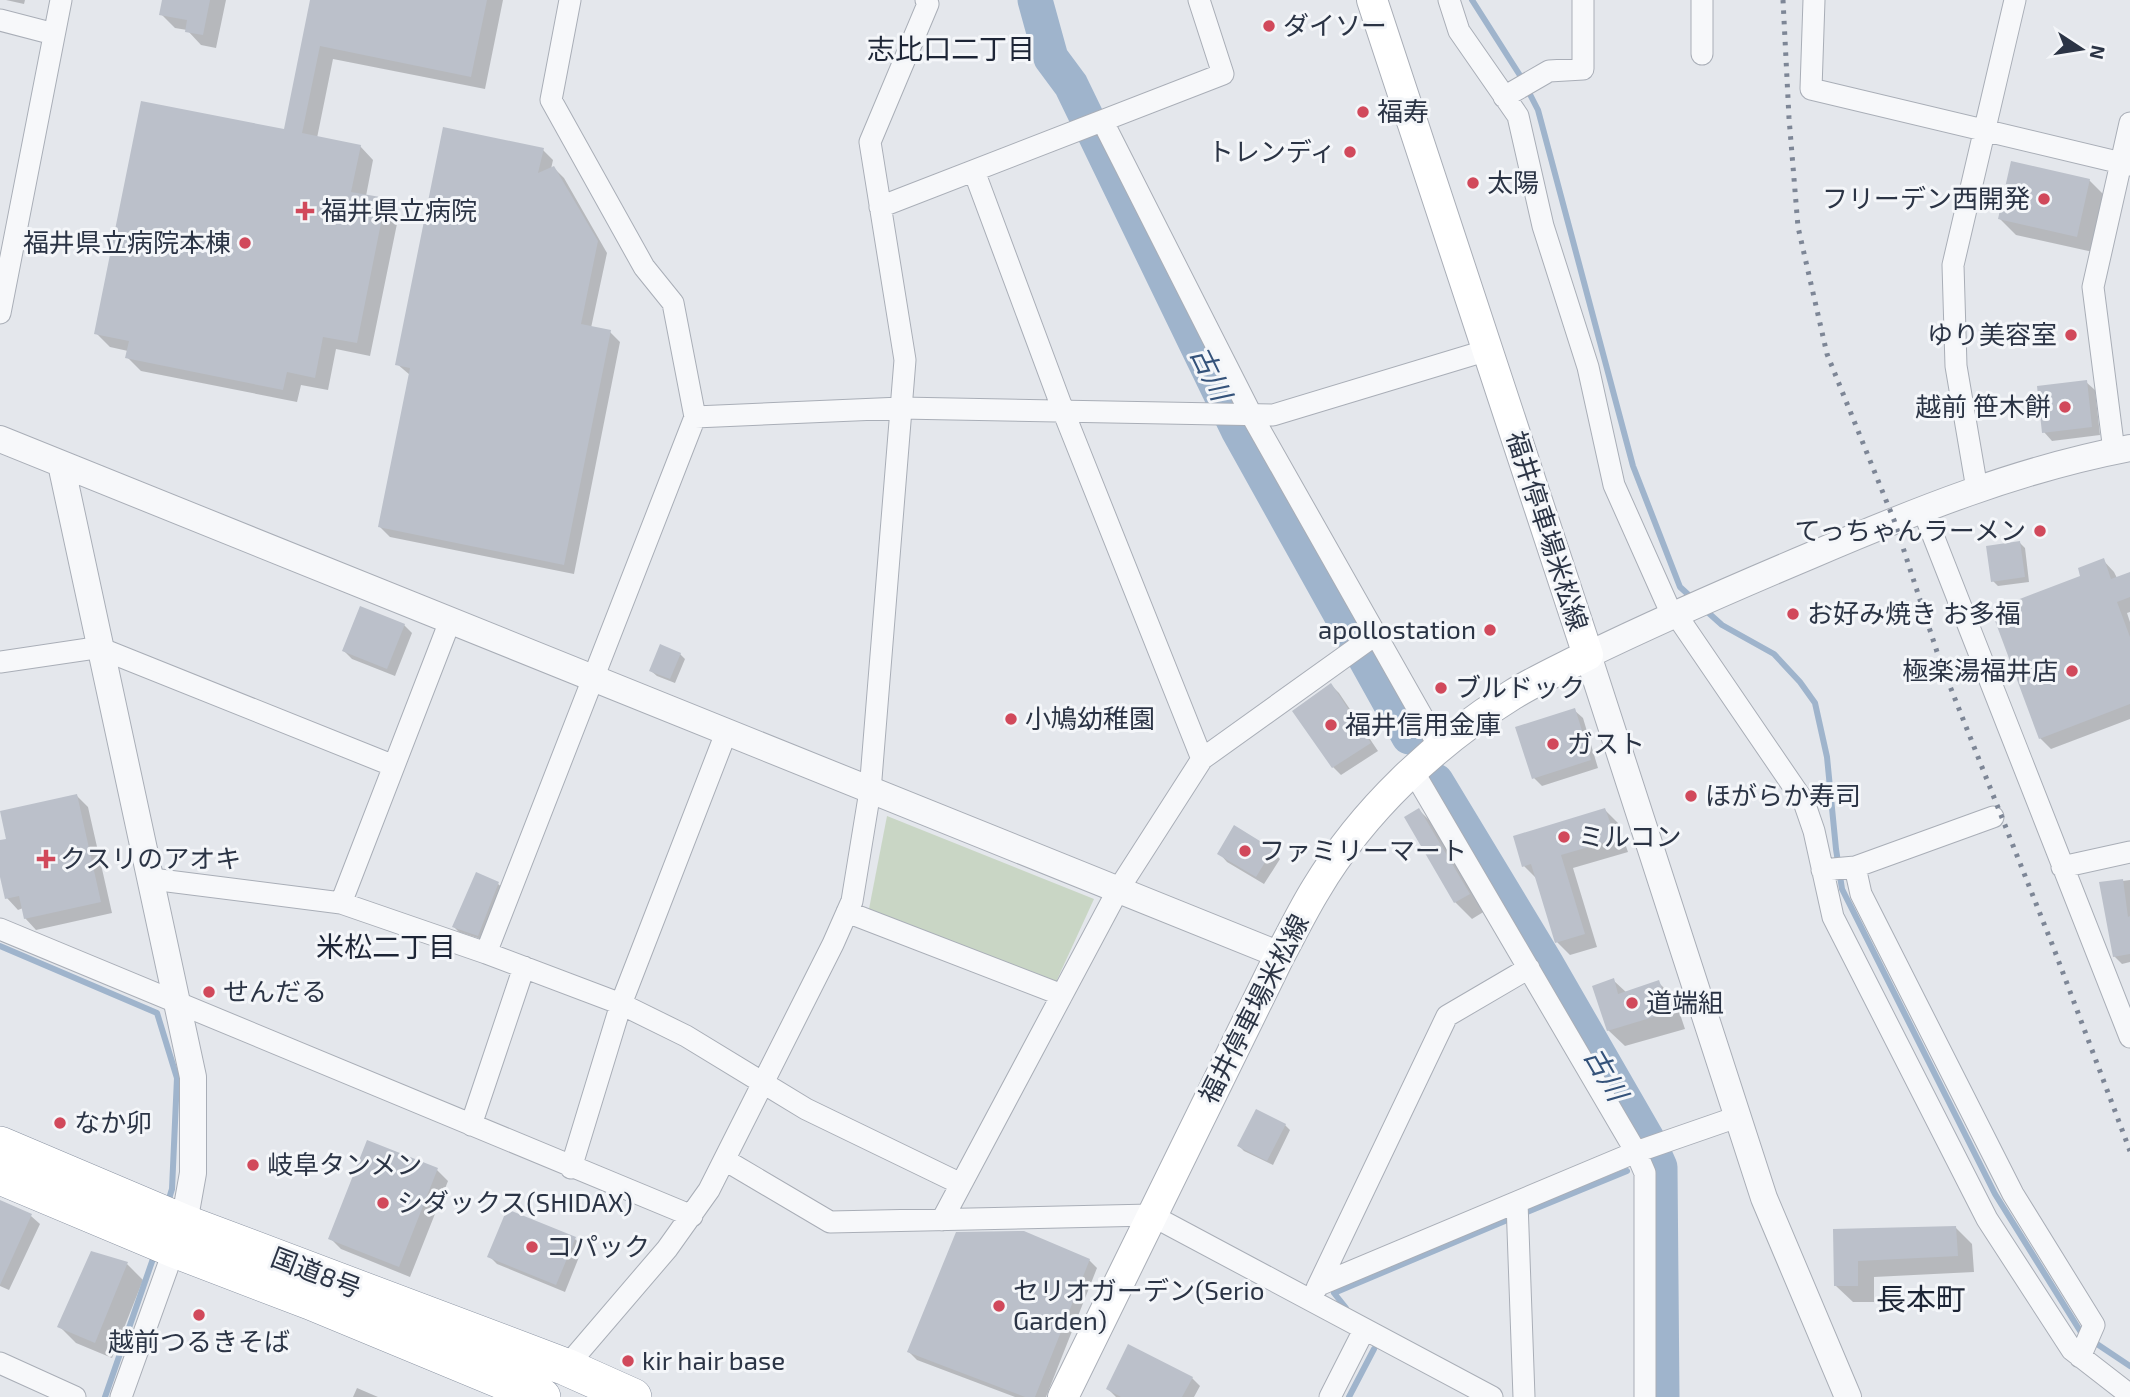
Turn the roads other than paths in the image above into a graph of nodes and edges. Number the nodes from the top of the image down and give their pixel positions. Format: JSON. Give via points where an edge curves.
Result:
{"nodes":[{"id":1,"x":61,"y":0,"type":"edge"},
{"id":2,"x":570,"y":0,"type":"edge"},
{"id":3,"x":1199,"y":0,"type":"edge"},
{"id":4,"x":1372,"y":0,"type":"edge"},
{"id":5,"x":1448,"y":0,"type":"edge"},
{"id":6,"x":1583,"y":0,"type":"edge"},
{"id":7,"x":1702,"y":0,"type":"edge"},
{"id":8,"x":1814,"y":0,"type":"edge"},
{"id":9,"x":2015,"y":0,"type":"edge"},
{"id":10,"x":933,"y":1,"type":"edge"},
{"id":11,"x":0,"y":20,"type":"edge"},
{"id":12,"x":54,"y":34,"type":"junction"},
{"id":13,"x":1702,"y":54,"type":"dead end"},
{"id":14,"x":1504,"y":97,"type":"junction"},
{"id":15,"x":1103,"y":122,"type":"junction"},
{"id":16,"x":2130,"y":123,"type":"edge"},
{"id":17,"x":1983,"y":130,"type":"junction"},
{"id":18,"x":2125,"y":163,"type":"edge"},
{"id":19,"x":974,"y":171,"type":"junction"},
{"id":20,"x":880,"y":207,"type":"junction"},
{"id":21,"x":0,"y":313,"type":"edge"},
{"id":22,"x":1488,"y":350,"type":"junction"},
{"id":23,"x":901,"y":408,"type":"junction"},
{"id":24,"x":1064,"y":413,"type":"junction"},
{"id":25,"x":1252,"y":416,"type":"junction"},
{"id":26,"x":695,"y":417,"type":"junction"},
{"id":27,"x":0,"y":439,"type":"edge"},
{"id":28,"x":2122,"y":450,"type":"edge"},
{"id":29,"x":61,"y":464,"type":"junction"},
{"id":30,"x":1977,"y":489,"type":"junction"},
{"id":31,"x":1923,"y":510,"type":"junction"},
{"id":32,"x":1673,"y":614,"type":"junction"},
{"id":33,"x":450,"y":621,"type":"junction"},
{"id":34,"x":1375,"y":635,"type":"junction"},
{"id":35,"x":102,"y":648,"type":"junction"},
{"id":36,"x":1588,"y":656,"type":"junction"},
{"id":37,"x":0,"y":662,"type":"edge"},
{"id":38,"x":594,"y":680,"type":"junction"},
{"id":39,"x":726,"y":733,"type":"junction"},
{"id":40,"x":1440,"y":748,"type":"junction"},
{"id":41,"x":1202,"y":759,"type":"junction"},
{"id":42,"x":394,"y":765,"type":"junction"},
{"id":43,"x":1413,"y":771,"type":"junction"},
{"id":44,"x":870,"y":791,"type":"junction"},
{"id":45,"x":1993,"y":817,"type":"dead end"},
{"id":46,"x":2130,"y":852,"type":"edge"},
{"id":47,"x":1854,"y":867,"type":"junction"},
{"id":48,"x":2062,"y":867,"type":"junction"},
{"id":49,"x":1822,"y":870,"type":"junction"},
{"id":50,"x":152,"y":879,"type":"junction"},
{"id":51,"x":1118,"y":890,"type":"junction"},
{"id":52,"x":341,"y":903,"type":"junction"},
{"id":53,"x":847,"y":912,"type":"junction"},
{"id":54,"x":0,"y":929,"type":"edge"},
{"id":55,"x":486,"y":953,"type":"junction"},
{"id":56,"x":1280,"y":955,"type":"junction"},
{"id":57,"x":524,"y":967,"type":"junction"},
{"id":58,"x":1529,"y":968,"type":"junction"},
{"id":59,"x":1062,"y":995,"type":"junction"},
{"id":60,"x":178,"y":1003,"type":"junction"},
{"id":61,"x":621,"y":1003,"type":"junction"},
{"id":62,"x":2130,"y":1037,"type":"edge"},
{"id":63,"x":763,"y":1082,"type":"junction"},
{"id":64,"x":1737,"y":1116,"type":"junction"},
{"id":65,"x":471,"y":1125,"type":"junction"},
{"id":66,"x":0,"y":1145,"type":"edge"},
{"id":67,"x":1636,"y":1152,"type":"junction"},
{"id":68,"x":725,"y":1160,"type":"junction"},
{"id":69,"x":571,"y":1168,"type":"junction"},
{"id":70,"x":0,"y":1176,"type":"edge"},
{"id":71,"x":961,"y":1184,"type":"junction"},
{"id":72,"x":1517,"y":1202,"type":"junction"},
{"id":73,"x":1152,"y":1215,"type":"junction"},
{"id":74,"x":692,"y":1216,"type":"junction"},
{"id":75,"x":942,"y":1220,"type":"junction"},
{"id":76,"x":179,"y":1236,"type":"junction"},
{"id":77,"x":1315,"y":1293,"type":"junction"},
{"id":78,"x":1364,"y":1330,"type":"junction"},
{"id":79,"x":2080,"y":1357,"type":"junction"},
{"id":80,"x":0,"y":1363,"type":"edge"},
{"id":81,"x":566,"y":1367,"type":"junction"},
{"id":82,"x":486,"y":1387,"type":"edge"},
{"id":83,"x":2130,"y":1395,"type":"edge"},
{"id":84,"x":75,"y":1397,"type":"edge"},
{"id":85,"x":121,"y":1397,"type":"edge"},
{"id":86,"x":542,"y":1397,"type":"edge"},
{"id":87,"x":634,"y":1397,"type":"edge"},
{"id":88,"x":1063,"y":1397,"type":"edge"},
{"id":89,"x":1330,"y":1397,"type":"edge"},
{"id":90,"x":1492,"y":1397,"type":"edge"},
{"id":91,"x":1524,"y":1397,"type":"edge"},
{"id":92,"x":1645,"y":1397,"type":"edge"},
{"id":93,"x":1848,"y":1397,"type":"edge"}],
"edges":[{"from":1,"to":12,"type":"street"},
{"from":2,"to":26,"type":"street","via":[[551,100],[644,267],[673,303]]},
{"from":3,"to":15,"type":"street","via":[[1223,74]]},
{"from":4,"to":22,"type":"main road","name":"福井停車場米松線"},
{"from":5,"to":14,"type":"street","via":[[1459,31]]},
{"from":6,"to":14,"type":"street","via":[[1583,69],[1549,71]]},
{"from":7,"to":13,"type":"street"},
{"from":8,"to":17,"type":"street","via":[[1811,89]]},
{"from":9,"to":17,"type":"street"},
{"from":10,"to":20,"type":"street","via":[[870,142]]},
{"from":11,"to":12,"type":"street"},
{"from":12,"to":21,"type":"street"},
{"from":14,"to":32,"type":"street","via":[[1518,116],[1544,226],[1588,367],[1614,485]]},
{"from":15,"to":19,"type":"street"},
{"from":15,"to":25,"type":"street"},
{"from":16,"to":18,"type":"street"},
{"from":17,"to":18,"type":"street"},
{"from":17,"to":30,"type":"street","via":[[1953,265],[1956,366]]},
{"from":18,"to":28,"type":"street","via":[[2093,286]]},
{"from":19,"to":20,"type":"street"},
{"from":19,"to":24,"type":"street"},
{"from":20,"to":23,"type":"street","via":[[905,360]]},
{"from":22,"to":25,"type":"street","via":[[1273,415]]},
{"from":22,"to":36,"type":"main road","name":"福井停車場米松線"},
{"from":23,"to":24,"type":"street"},
{"from":23,"to":26,"type":"street"},
{"from":23,"to":44,"type":"street"},
{"from":24,"to":25,"type":"street"},
{"from":24,"to":41,"type":"street"},
{"from":25,"to":34,"type":"street"},
{"from":26,"to":38,"type":"street"},
{"from":27,"to":29,"type":"street"},
{"from":28,"to":30,"type":"street","via":[[2044,467]]},
{"from":29,"to":33,"type":"street"},
{"from":29,"to":35,"type":"street"},
{"from":30,"to":31,"type":"street"},
{"from":31,"to":32,"type":"street"},
{"from":31,"to":48,"type":"street"},
{"from":32,"to":36,"type":"street"},
{"from":32,"to":49,"type":"street","via":[[1804,802]]},
{"from":33,"to":38,"type":"street"},
{"from":33,"to":42,"type":"street"},
{"from":34,"to":40,"type":"street"},
{"from":34,"to":41,"type":"street"},
{"from":35,"to":37,"type":"street"},
{"from":35,"to":42,"type":"street"},
{"from":35,"to":50,"type":"street"},
{"from":36,"to":40,"type":"main road","name":"福井停車場米松線","via":[[1515,694]]},
{"from":36,"to":64,"type":"street"},
{"from":38,"to":39,"type":"street"},
{"from":38,"to":55,"type":"street"},
{"from":39,"to":44,"type":"street"},
{"from":39,"to":61,"type":"street"},
{"from":40,"to":43,"type":"main road","name":"福井停車場米松線"},
{"from":41,"to":51,"type":"street"},
{"from":42,"to":52,"type":"street"},
{"from":43,"to":56,"type":"main road","name":"福井停車場米松線","via":[[1332,865]]},
{"from":43,"to":58,"type":"street"},
{"from":44,"to":51,"type":"street"},
{"from":44,"to":53,"type":"street"},
{"from":45,"to":47,"type":"street"},
{"from":46,"to":48,"type":"street"},
{"from":47,"to":49,"type":"street"},
{"from":47,"to":79,"type":"street","via":[[1861,894],[2014,1194],[2094,1325]]},
{"from":48,"to":62,"type":"street"},
{"from":49,"to":79,"type":"street","via":[[1833,918],[1987,1219],[2071,1350]]},
{"from":50,"to":52,"type":"street"},
{"from":50,"to":60,"type":"street"},
{"from":51,"to":56,"type":"street"},
{"from":51,"to":59,"type":"street"},
{"from":52,"to":55,"type":"street"},
{"from":53,"to":59,"type":"street"},
{"from":53,"to":63,"type":"street"},
{"from":54,"to":60,"type":"street"},
{"from":55,"to":57,"type":"street"},
{"from":56,"to":73,"type":"main road","name":"福井停車場米松線"},
{"from":57,"to":61,"type":"street"},
{"from":57,"to":65,"type":"street"},
{"from":58,"to":67,"type":"street"},
{"from":58,"to":77,"type":"street","via":[[1447,1016]]},
{"from":59,"to":71,"type":"street"},
{"from":60,"to":65,"type":"street"},
{"from":60,"to":76,"type":"street","via":[[194,1077],[192,1174]]},
{"from":61,"to":63,"type":"street"},
{"from":61,"to":69,"type":"street"},
{"from":63,"to":68,"type":"street"},
{"from":63,"to":71,"type":"street","via":[[806,1109]]},
{"from":64,"to":67,"type":"street"},
{"from":64,"to":93,"type":"street","via":[[1764,1198]]},
{"from":65,"to":69,"type":"street"},
{"from":66,"to":76,"type":"highway","name":"国道8号"},
{"from":67,"to":72,"type":"street"},
{"from":67,"to":92,"type":"street","via":[[1645,1173]]},
{"from":68,"to":74,"type":"street"},
{"from":68,"to":75,"type":"street","via":[[830,1222]]},
{"from":69,"to":74,"type":"street"},
{"from":70,"to":76,"type":"highway","name":"国道8号"},
{"from":71,"to":75,"type":"street"},
{"from":72,"to":77,"type":"street"},
{"from":72,"to":91,"type":"street"},
{"from":73,"to":75,"type":"street"},
{"from":73,"to":77,"type":"street"},
{"from":73,"to":88,"type":"main road","name":"福井停車場米松線"},
{"from":74,"to":81,"type":"street"},
{"from":76,"to":81,"type":"highway","name":"国道8号"},
{"from":76,"to":82,"type":"highway","name":"国道8号"},
{"from":76,"to":85,"type":"street"},
{"from":77,"to":78,"type":"street"},
{"from":78,"to":89,"type":"street"},
{"from":78,"to":90,"type":"street"},
{"from":79,"to":83,"type":"street"},
{"from":80,"to":84,"type":"street"},
{"from":81,"to":87,"type":"highway","name":"国道8号"},
{"from":82,"to":86,"type":"highway","name":"国道8号"}]}
